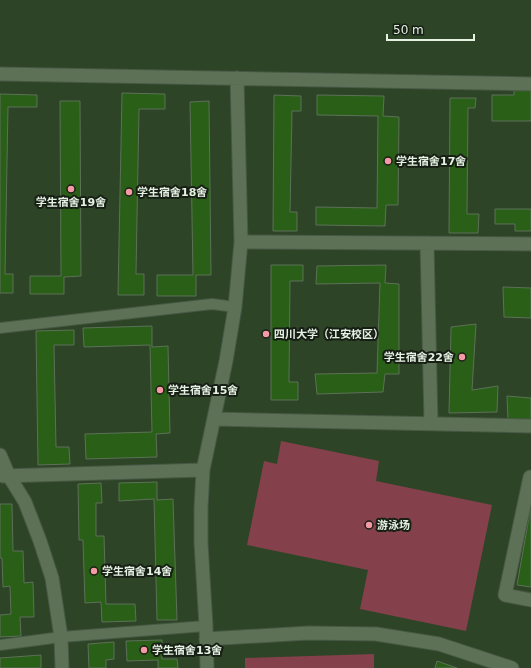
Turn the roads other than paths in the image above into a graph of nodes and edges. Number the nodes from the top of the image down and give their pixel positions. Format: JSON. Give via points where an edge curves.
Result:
{"nodes":[{"id":1,"x":0,"y":74,"type":"edge"},
{"id":2,"x":237,"y":78,"type":"junction"},
{"id":3,"x":531,"y":84,"type":"edge"},
{"id":4,"x":241,"y":242,"type":"junction"},
{"id":5,"x":427,"y":243,"type":"junction"},
{"id":6,"x":531,"y":244,"type":"edge"},
{"id":7,"x":235,"y":306,"type":"junction"},
{"id":8,"x":0,"y":328,"type":"edge"},
{"id":9,"x":214,"y":419,"type":"junction"},
{"id":10,"x":431,"y":424,"type":"junction"},
{"id":11,"x":531,"y":426,"type":"edge"},
{"id":12,"x":0,"y":455,"type":"edge"},
{"id":13,"x":203,"y":470,"type":"junction"},
{"id":14,"x":5,"y":476,"type":"edge"},
{"id":15,"x":531,"y":478,"type":"edge"},
{"id":16,"x":531,"y":600,"type":"edge"},
{"id":17,"x":206,"y":626,"type":"junction"},
{"id":18,"x":61,"y":637,"type":"junction"},
{"id":19,"x":206,"y":640,"type":"junction"},
{"id":20,"x":0,"y":645,"type":"edge"},
{"id":21,"x":62,"y":668,"type":"edge"},
{"id":22,"x":206,"y":668,"type":"edge"},
{"id":23,"x":512,"y":668,"type":"edge"}],
"edges":[{"from":1,"to":2,"type":"street"},
{"from":2,"to":3,"type":"street"},
{"from":2,"to":4,"type":"street"},
{"from":4,"to":5,"type":"street"},
{"from":4,"to":7,"type":"street"},
{"from":5,"to":6,"type":"street"},
{"from":5,"to":10,"type":"street"},
{"from":7,"to":8,"type":"street","via":[[212,304]]},
{"from":7,"to":9,"type":"street"},
{"from":9,"to":10,"type":"street"},
{"from":9,"to":13,"type":"street"},
{"from":10,"to":11,"type":"street"},
{"from":12,"to":14,"type":"street"},
{"from":13,"to":14,"type":"street"},
{"from":13,"to":17,"type":"street","via":[[201,543]]},
{"from":14,"to":18,"type":"street","via":[[25,502],[40,541],[52,578]]},
{"from":15,"to":16,"type":"street","via":[[505,594]]},
{"from":17,"to":18,"type":"street"},
{"from":17,"to":19,"type":"street"},
{"from":18,"to":20,"type":"street"},
{"from":18,"to":21,"type":"street"},
{"from":19,"to":22,"type":"street"},
{"from":19,"to":23,"type":"street","via":[[308,633],[376,634],[439,644]]}]}
